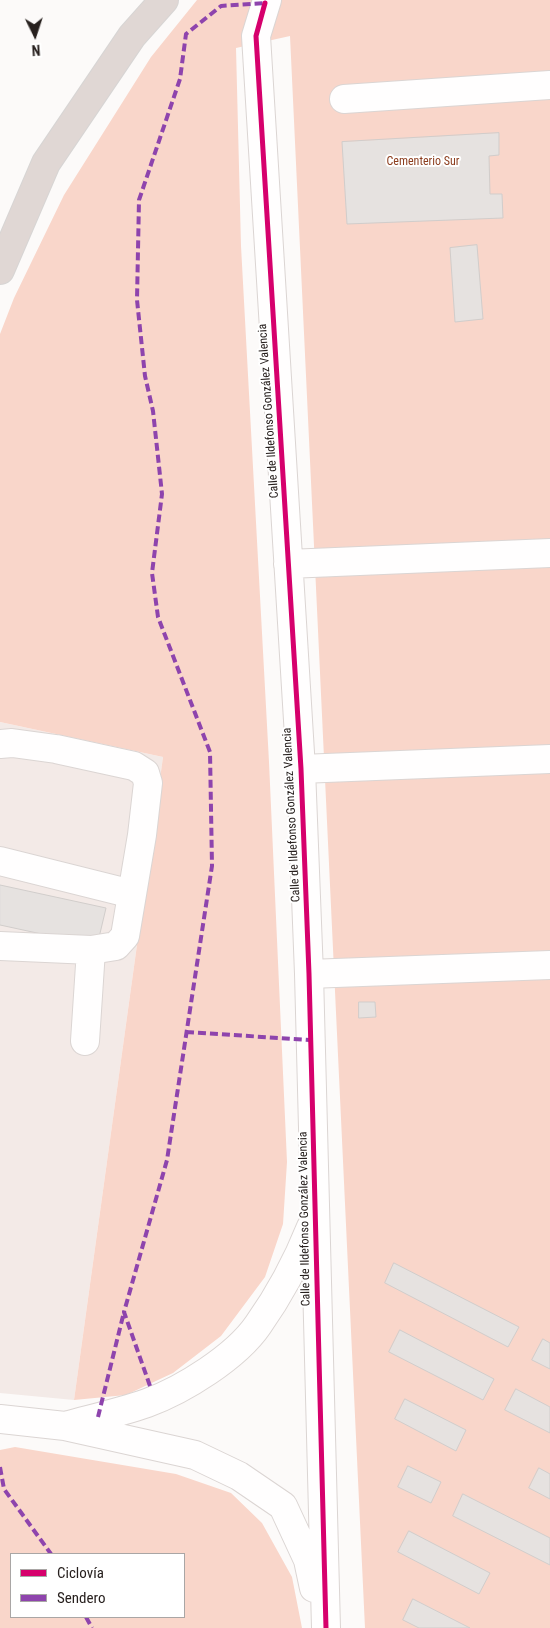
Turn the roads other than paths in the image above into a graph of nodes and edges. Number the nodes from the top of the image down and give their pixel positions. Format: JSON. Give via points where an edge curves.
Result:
{"nodes":[{"id":1,"x":164,"y":0,"type":"edge"},
{"id":2,"x":266,"y":2,"type":"edge"},
{"id":3,"x":550,"y":85,"type":"edge"},
{"id":4,"x":344,"y":100,"type":"dead end"},
{"id":5,"x":0,"y":270,"type":"edge"},
{"id":6,"x":550,"y":553,"type":"edge"},
{"id":7,"x":288,"y":564,"type":"junction"},
{"id":8,"x":0,"y":744,"type":"edge"},
{"id":9,"x":550,"y":759,"type":"edge"},
{"id":10,"x":301,"y":769,"type":"junction"},
{"id":11,"x":0,"y":861,"type":"edge"},
{"id":12,"x":132,"y":894,"type":"junction"},
{"id":13,"x":0,"y":946,"type":"edge"},
{"id":14,"x":91,"y":950,"type":"junction"},
{"id":15,"x":550,"y":965,"type":"edge"},
{"id":16,"x":309,"y":974,"type":"junction"},
{"id":17,"x":85,"y":1041,"type":"dead end"},
{"id":18,"x":315,"y":1220,"type":"junction"},
{"id":19,"x":0,"y":1419,"type":"edge"},
{"id":20,"x":65,"y":1426,"type":"junction"},
{"id":21,"x":324,"y":1628,"type":"edge"}],
"edges":[{"from":1,"to":5,"type":"highway","via":[[132,36],[46,163]]},
{"from":2,"to":7,"type":"street","name":"Calle de Ildefonso González Valencia","via":[[256,36]]},
{"from":3,"to":4,"type":"street"},
{"from":6,"to":7,"type":"street"},
{"from":7,"to":10,"type":"street","name":"Calle de Ildefonso González Valencia"},
{"from":8,"to":12,"type":"street","via":[[56,749],[134,766],[146,773],[145,809]]},
{"from":9,"to":10,"type":"street"},
{"from":10,"to":16,"type":"street","name":"Calle de Ildefonso González Valencia"},
{"from":11,"to":12,"type":"street"},
{"from":12,"to":14,"type":"street","via":[[125,936],[116,946]]},
{"from":13,"to":14,"type":"street"},
{"from":14,"to":17,"type":"street"},
{"from":15,"to":16,"type":"street"},
{"from":16,"to":18,"type":"street","name":"Calle de Ildefonso González Valencia"},
{"from":18,"to":20,"type":"street","name":"Calle de Ildefonso González Valencia","via":[[294,1268],[257,1326],[233,1350],[199,1378],[148,1403]]},
{"from":18,"to":21,"type":"street","name":"Calle de Ildefonso González Valencia"},
{"from":19,"to":20,"type":"street"},
{"from":20,"to":21,"type":"street","name":"Calle de Ildefonso González Valencia","via":[[194,1455],[239,1476],[283,1506],[308,1560]]}]}
